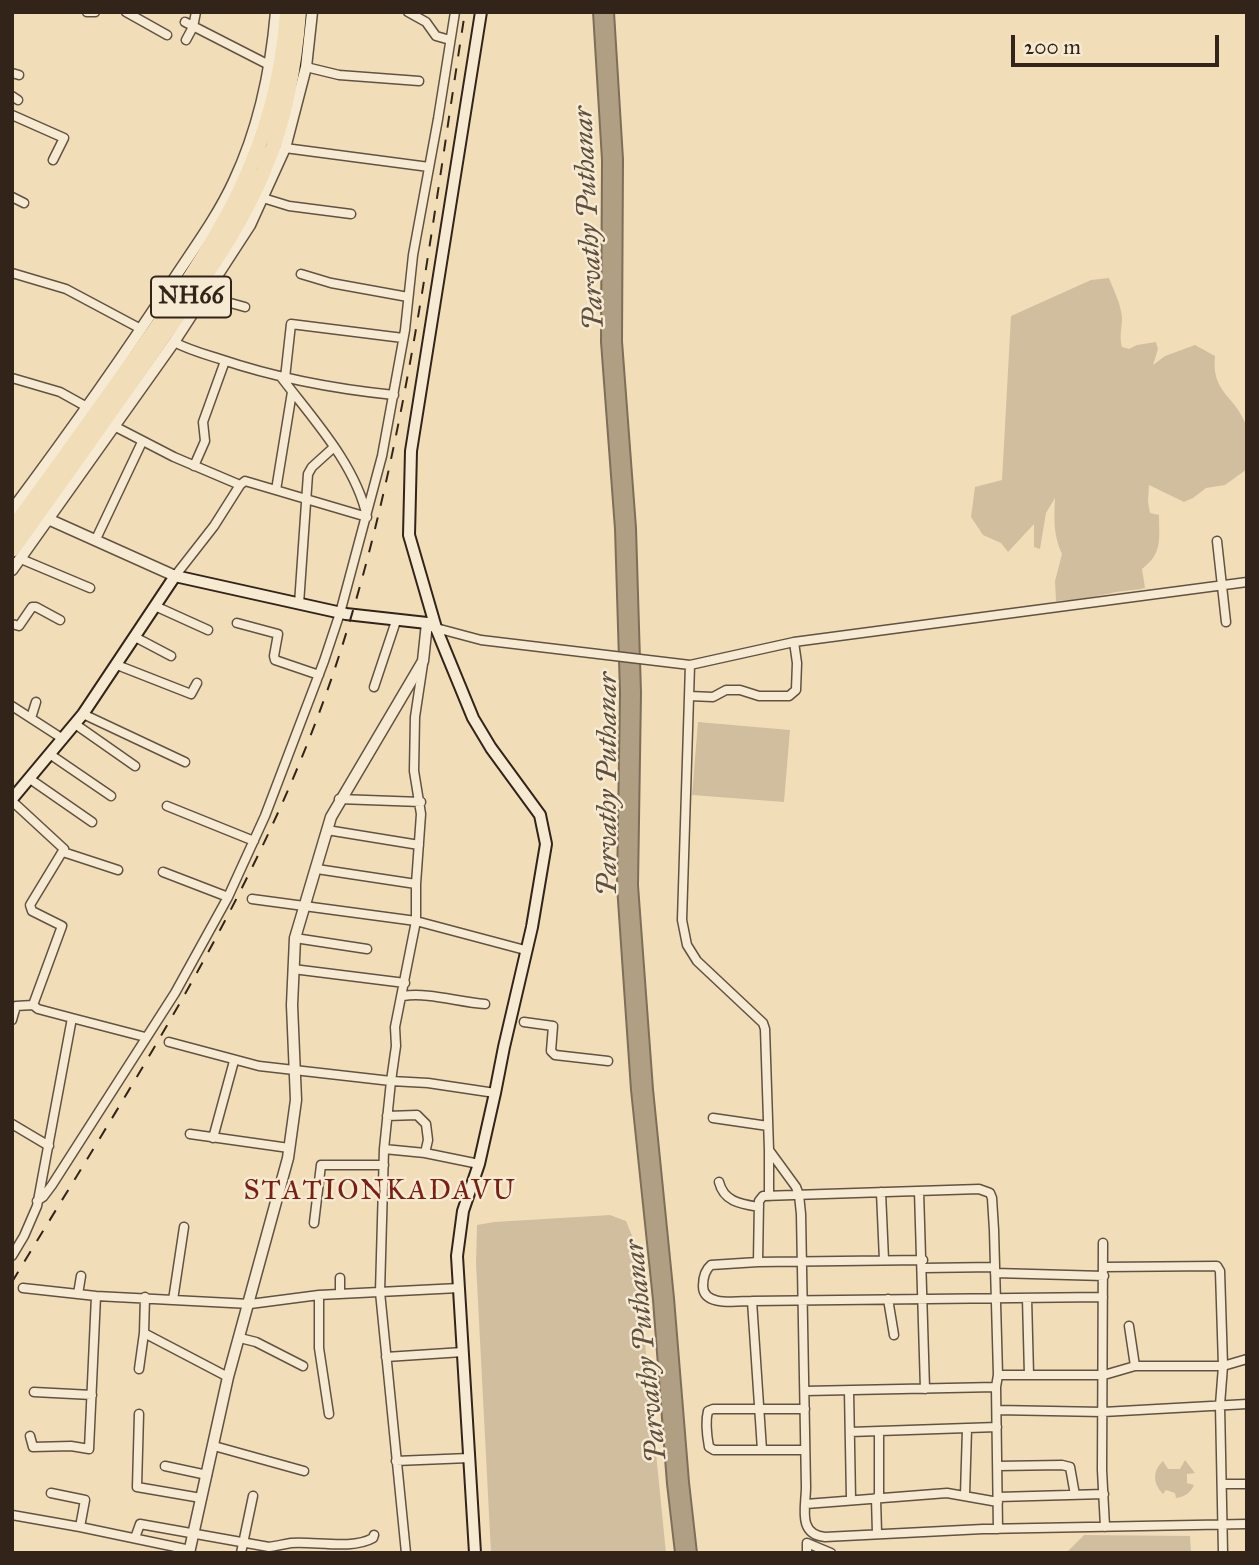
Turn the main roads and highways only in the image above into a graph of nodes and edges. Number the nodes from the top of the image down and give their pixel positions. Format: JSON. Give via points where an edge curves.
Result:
{"nodes":[{"id":1,"x":287,"y":12,"type":"edge"},
{"id":2,"x":299,"y":12,"type":"edge"},
{"id":3,"x":481,"y":12,"type":"edge"},
{"id":4,"x":12,"y":529,"type":"edge"},
{"id":5,"x":17,"y":555,"type":"edge"},
{"id":6,"x":432,"y":626,"type":"junction"},
{"id":7,"x":12,"y":800,"type":"edge"},
{"id":8,"x":475,"y":1553,"type":"edge"}],
"edges":[{"from":1,"to":4,"type":"highway","number":"NH66","via":[[273,105],[244,186],[145,343]]},
{"from":2,"to":5,"type":"highway","number":"NH66","via":[[287,103],[257,188],[184,307]]},
{"from":3,"to":6,"type":"main road","via":[[411,451],[409,535]]},
{"from":6,"to":7,"type":"main road","via":[[340,613],[175,576],[83,714]]},
{"from":6,"to":8,"type":"main road","via":[[473,718],[545,829],[545,856],[532,927],[479,1164],[463,1211],[457,1256]]}]}
